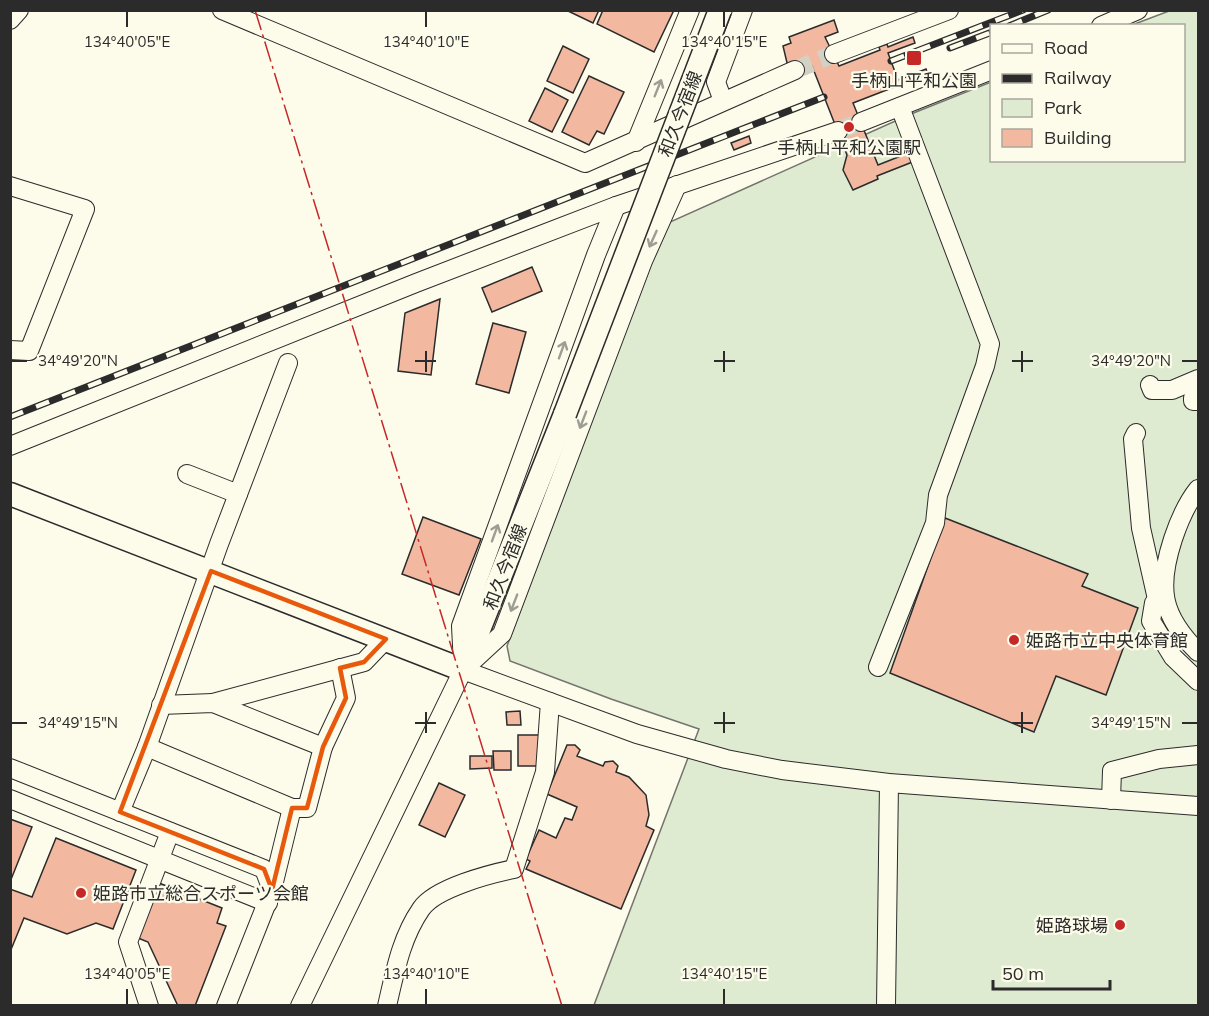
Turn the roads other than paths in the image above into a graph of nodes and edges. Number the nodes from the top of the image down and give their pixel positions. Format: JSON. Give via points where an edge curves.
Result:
{"nodes":[{"id":1,"x":19,"y":10,"type":"edge"},
{"id":2,"x":222,"y":10,"type":"edge"},
{"id":3,"x":690,"y":10,"type":"edge"},
{"id":4,"x":720,"y":10,"type":"edge"},
{"id":5,"x":743,"y":10,"type":"edge"},
{"id":6,"x":949,"y":10,"type":"edge"},
{"id":7,"x":1138,"y":10,"type":"edge"},
{"id":8,"x":10,"y":20,"type":"edge"},
{"id":9,"x":1106,"y":24,"type":"edge"},
{"id":10,"x":834,"y":54,"type":"tunnel mouth"},
{"id":11,"x":795,"y":70,"type":"tunnel mouth"},
{"id":12,"x":990,"y":71,"type":"edge"},
{"id":13,"x":723,"y":101,"type":"junction"},
{"id":14,"x":902,"y":112,"type":"junction"},
{"id":15,"x":861,"y":122,"type":"tunnel mouth"},
{"id":16,"x":838,"y":131,"type":"tunnel mouth"},
{"id":17,"x":636,"y":142,"type":"junction"},
{"id":18,"x":677,"y":185,"type":"junction"},
{"id":19,"x":10,"y":186,"type":"edge"},
{"id":20,"x":616,"y":206,"type":"junction"},
{"id":21,"x":10,"y":350,"type":"edge"},
{"id":22,"x":288,"y":363,"type":"dead end"},
{"id":23,"x":1198,"y":380,"type":"edge"},
{"id":24,"x":1150,"y":385,"type":"dead end"},
{"id":25,"x":1198,"y":397,"type":"edge"},
{"id":26,"x":1198,"y":401,"type":"edge"},
{"id":27,"x":1136,"y":433,"type":"dead end"},
{"id":28,"x":10,"y":446,"type":"edge"},
{"id":29,"x":187,"y":474,"type":"dead end"},
{"id":30,"x":1198,"y":489,"type":"edge"},
{"id":31,"x":10,"y":494,"type":"edge"},
{"id":32,"x":238,"y":494,"type":"junction"},
{"id":33,"x":211,"y":571,"type":"junction"},
{"id":34,"x":1160,"y":595,"type":"junction"},
{"id":35,"x":386,"y":639,"type":"junction"},
{"id":36,"x":1198,"y":652,"type":"edge"},
{"id":37,"x":878,"y":667,"type":"dead end"},
{"id":38,"x":340,"y":668,"type":"junction"},
{"id":39,"x":463,"y":670,"type":"junction"},
{"id":40,"x":1198,"y":681,"type":"edge"},
{"id":41,"x":550,"y":702,"type":"junction"},
{"id":42,"x":213,"y":703,"type":"junction"},
{"id":43,"x":161,"y":705,"type":"junction"},
{"id":44,"x":147,"y":747,"type":"junction"},
{"id":45,"x":322,"y":747,"type":"junction"},
{"id":46,"x":1198,"y":755,"type":"edge"},
{"id":47,"x":10,"y":768,"type":"edge"},
{"id":48,"x":889,"y":783,"type":"junction"},
{"id":49,"x":10,"y":799,"type":"edge"},
{"id":50,"x":1111,"y":800,"type":"junction"},
{"id":51,"x":1198,"y":806,"type":"edge"},
{"id":52,"x":292,"y":808,"type":"junction"},
{"id":53,"x":120,"y":812,"type":"junction"},
{"id":54,"x":170,"y":832,"type":"junction"},
{"id":55,"x":160,"y":860,"type":"junction"},
{"id":56,"x":270,"y":896,"type":"junction"},
{"id":57,"x":149,"y":1005,"type":"edge"},
{"id":58,"x":226,"y":1005,"type":"edge"},
{"id":59,"x":300,"y":1005,"type":"edge"},
{"id":60,"x":387,"y":1005,"type":"edge"},
{"id":61,"x":886,"y":1005,"type":"edge"}],
"edges":[{"from":1,"to":8,"type":"street"},
{"from":2,"to":17,"type":"street","via":[[585,163]]},
{"from":17,"to":3,"type":"street","one_way":true},
{"from":4,"to":39,"type":"main road","name":"和久今宿線","bridge":true},
{"from":5,"to":13,"type":"street","via":[[716,82]]},
{"from":6,"to":10,"type":"street"},
{"from":7,"to":9,"type":"street"},
{"from":11,"to":13,"type":"street"},
{"from":12,"to":14,"type":"street"},
{"from":13,"to":17,"type":"street"},
{"from":14,"to":15,"type":"street"},
{"from":14,"to":37,"type":"street","via":[[990,344],[938,495],[935,523]]},
{"from":16,"to":18,"type":"street"},
{"from":18,"to":20,"type":"street"},
{"from":18,"to":39,"type":"street","one_way":true,"via":[[643,261],[502,634]]},
{"from":19,"to":21,"type":"street","via":[[84,209],[29,351]]},
{"from":20,"to":28,"type":"street"},
{"from":39,"to":20,"type":"street","one_way":true,"via":[[461,626]]},
{"from":22,"to":32,"type":"street"},
{"from":23,"to":24,"type":"street","via":[[1172,390],[1152,390]]},
{"from":25,"to":26,"type":"street","via":[[1193,401]]},
{"from":27,"to":34,"type":"street","via":[[1133,439],[1141,528]]},
{"from":29,"to":32,"type":"street"},
{"from":30,"to":34,"type":"street","via":[[1181,515],[1165,564]]},
{"from":31,"to":33,"type":"main road"},
{"from":32,"to":33,"type":"street"},
{"from":33,"to":35,"type":"main road"},
{"from":33,"to":43,"type":"street"},
{"from":34,"to":36,"type":"street","via":[[1180,634]]},
{"from":34,"to":40,"type":"street","via":[[1151,621],[1173,657]]},
{"from":35,"to":38,"type":"street","via":[[364,662]]},
{"from":35,"to":39,"type":"main road"},
{"from":38,"to":42,"type":"street"},
{"from":38,"to":45,"type":"street","via":[[346,698]]},
{"from":39,"to":41,"type":"street"},
{"from":39,"to":59,"type":"street"},
{"from":41,"to":48,"type":"street","via":[[637,734],[726,759]]},
{"from":41,"to":60,"type":"street","via":[[545,771],[514,869],[460,886],[422,907],[400,948]]},
{"from":42,"to":43,"type":"street"},
{"from":42,"to":45,"type":"street"},
{"from":43,"to":44,"type":"street"},
{"from":44,"to":52,"type":"street"},
{"from":44,"to":53,"type":"street"},
{"from":45,"to":52,"type":"street","via":[[307,808]]},
{"from":46,"to":50,"type":"street","via":[[1159,759],[1113,771]]},
{"from":47,"to":53,"type":"street"},
{"from":48,"to":50,"type":"street"},
{"from":48,"to":61,"type":"street"},
{"from":49,"to":55,"type":"street"},
{"from":50,"to":51,"type":"street"},
{"from":52,"to":56,"type":"street"},
{"from":53,"to":54,"type":"street"},
{"from":54,"to":55,"type":"street"},
{"from":54,"to":56,"type":"street","via":[[264,869]]},
{"from":55,"to":56,"type":"street"},
{"from":55,"to":57,"type":"street","via":[[128,942]]},
{"from":56,"to":58,"type":"street"}]}
